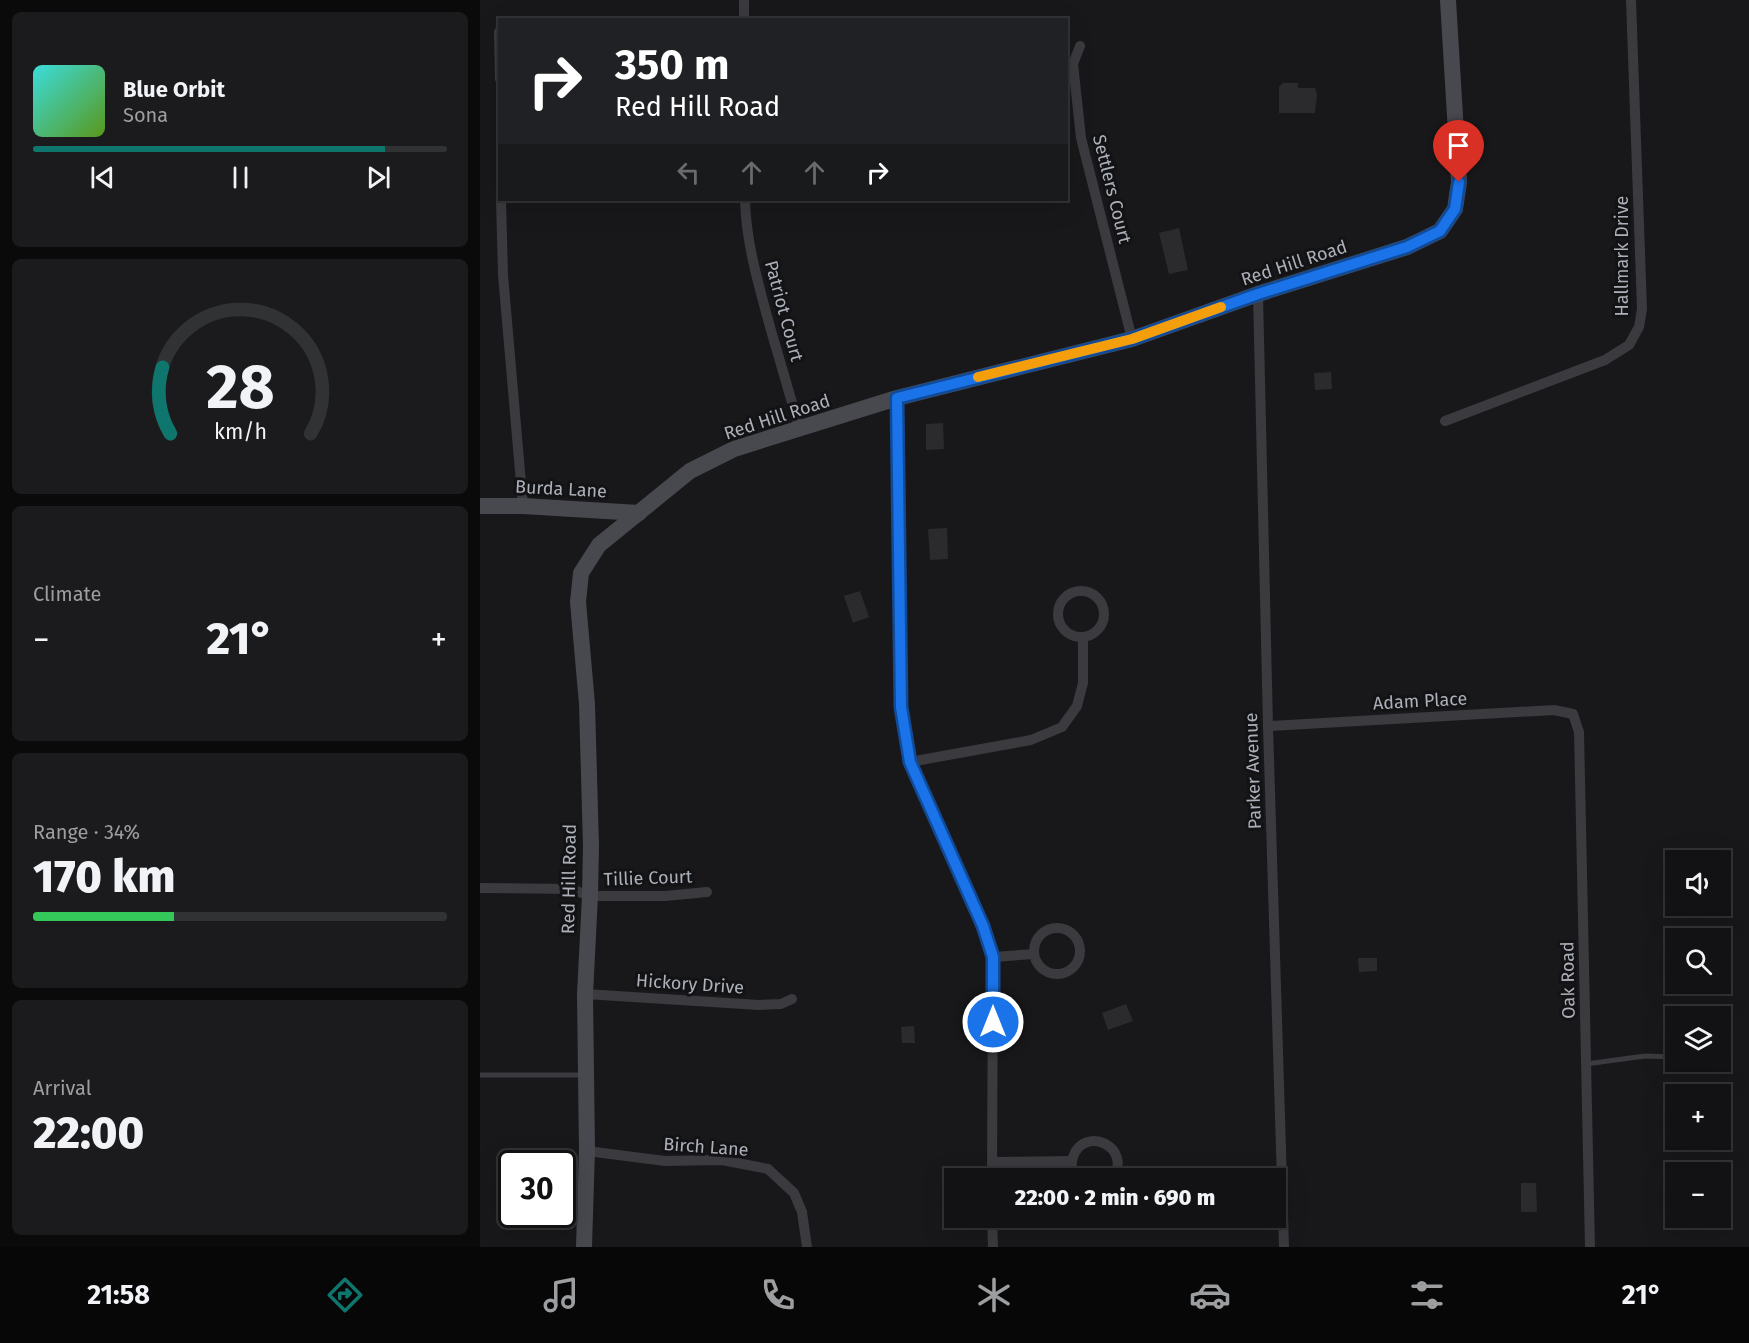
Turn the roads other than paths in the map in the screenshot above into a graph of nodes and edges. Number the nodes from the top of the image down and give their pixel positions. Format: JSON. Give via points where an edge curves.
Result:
{"nodes":[{"id":1,"x":744,"y":0,"type":"edge"},
{"id":2,"x":1449,"y":0,"type":"edge"},
{"id":3,"x":1631,"y":0,"type":"edge"},
{"id":4,"x":744,"y":18,"type":"edge"},
{"id":5,"x":1080,"y":46,"type":"dead end"},
{"id":6,"x":501,"y":201,"type":"edge"},
{"id":7,"x":745,"y":201,"type":"edge"},
{"id":8,"x":1258,"y":294,"type":"junction"},
{"id":9,"x":1132,"y":339,"type":"junction"},
{"id":10,"x":897,"y":398,"type":"junction"},
{"id":11,"x":1444,"y":421,"type":"dead end"},
{"id":12,"x":800,"y":430,"type":"junction"},
{"id":13,"x":480,"y":506,"type":"edge"},
{"id":14,"x":523,"y":506,"type":"junction"},
{"id":15,"x":639,"y":513,"type":"junction"},
{"id":16,"x":1083,"y":637,"type":"junction"},
{"id":17,"x":1573,"y":714,"type":"joint"},
{"id":18,"x":1268,"y":726,"type":"junction"},
{"id":19,"x":910,"y":762,"type":"junction"},
{"id":20,"x":480,"y":888,"type":"edge"},
{"id":21,"x":707,"y":892,"type":"dead end"},
{"id":22,"x":590,"y":896,"type":"junction"},
{"id":23,"x":1034,"y":954,"type":"junction"},
{"id":24,"x":993,"y":957,"type":"junction"},
{"id":25,"x":585,"y":994,"type":"junction"},
{"id":26,"x":792,"y":999,"type":"dead end"},
{"id":27,"x":1665,"y":1057,"type":"edge"},
{"id":28,"x":1586,"y":1064,"type":"junction"},
{"id":29,"x":480,"y":1075,"type":"edge"},
{"id":30,"x":586,"y":1075,"type":"junction"},
{"id":31,"x":587,"y":1151,"type":"junction"},
{"id":32,"x":1072,"y":1161,"type":"junction"},
{"id":33,"x":992,"y":1162,"type":"junction"},
{"id":34,"x":992,"y":1168,"type":"edge"},
{"id":35,"x":1073,"y":1168,"type":"edge"},
{"id":36,"x":1117,"y":1168,"type":"edge"},
{"id":37,"x":992,"y":1228,"type":"edge"},
{"id":38,"x":584,"y":1247,"type":"edge"},
{"id":39,"x":807,"y":1247,"type":"edge"},
{"id":40,"x":993,"y":1247,"type":"edge"},
{"id":41,"x":1284,"y":1247,"type":"edge"},
{"id":42,"x":1590,"y":1247,"type":"edge"}],
"edges":[{"from":1,"to":4,"type":"street"},
{"from":2,"to":8,"type":"street","name":"Red Hill Road","via":[[1459,176],[1455,209],[1440,231],[1407,247]]},
{"from":3,"to":11,"type":"street","name":"Hallmark Drive","via":[[1642,309],[1639,327],[1629,345],[1605,360]]},
{"from":5,"to":9,"type":"street","name":"Settlers Court","via":[[1073,64],[1082,138]]},
{"from":6,"to":14,"type":"street","via":[[503,275]]},
{"from":7,"to":12,"type":"street","name":"Patriot Court","via":[[761,293]]},
{"from":8,"to":9,"type":"street","name":"Red Hill Road"},
{"from":8,"to":18,"type":"street","name":"Parker Avenue"},
{"from":9,"to":10,"type":"street","name":"Red Hill Road"},
{"from":10,"to":12,"type":"street","name":"Red Hill Road"},
{"from":10,"to":19,"type":"street","via":[[901,707]]},
{"from":12,"to":15,"type":"street","name":"Red Hill Road","via":[[734,449],[690,471]]},
{"from":13,"to":14,"type":"street","name":"Burda Lane"},
{"from":14,"to":15,"type":"street","name":"Burda Lane"},
{"from":15,"to":22,"type":"street","name":"Red Hill Road","via":[[599,545],[581,573],[578,602],[587,704]]},
{"from":16,"to":16,"type":"street","via":[[1097,630],[1103,610],[1095,596],[1084,591],[1068,595],[1058,617],[1065,631]]},
{"from":16,"to":19,"type":"street","via":[[1083,683],[1077,706],[1062,727],[1031,740]]},
{"from":17,"to":18,"type":"street","name":"Adam Place","via":[[1554,710]]},
{"from":17,"to":28,"type":"street","name":"Oak Road","via":[[1579,732]]},
{"from":18,"to":41,"type":"street","name":"Parker Avenue"},
{"from":19,"to":24,"type":"street"},
{"from":20,"to":22,"type":"street","name":"Tillie Court","via":[[571,889]]},
{"from":21,"to":22,"type":"street","name":"Tillie Court"},
{"from":22,"to":25,"type":"street","name":"Red Hill Road"},
{"from":23,"to":23,"type":"street","via":[[1038,938],[1056,928],[1072,933],[1081,950],[1072,969],[1058,974],[1044,970]]},
{"from":23,"to":24,"type":"street"},
{"from":24,"to":33,"type":"street"},
{"from":25,"to":26,"type":"street","name":"Hickory Drive","via":[[759,1005]]},
{"from":25,"to":30,"type":"street","name":"Red Hill Road"},
{"from":27,"to":28,"type":"lane"},
{"from":28,"to":42,"type":"street","name":"Oak Road"},
{"from":29,"to":30,"type":"lane"},
{"from":30,"to":31,"type":"street","name":"Red Hill Road"},
{"from":31,"to":38,"type":"street","name":"Red Hill Road"},
{"from":31,"to":39,"type":"street","name":"Birch Lane","via":[[665,1161],[722,1160],[768,1169],[794,1193],[802,1212]]},
{"from":32,"to":33,"type":"street"},
{"from":32,"to":35,"type":"street"},
{"from":32,"to":36,"type":"street","via":[[1079,1147],[1099,1141],[1114,1150]]},
{"from":33,"to":34,"type":"street"},
{"from":37,"to":40,"type":"street"}]}
